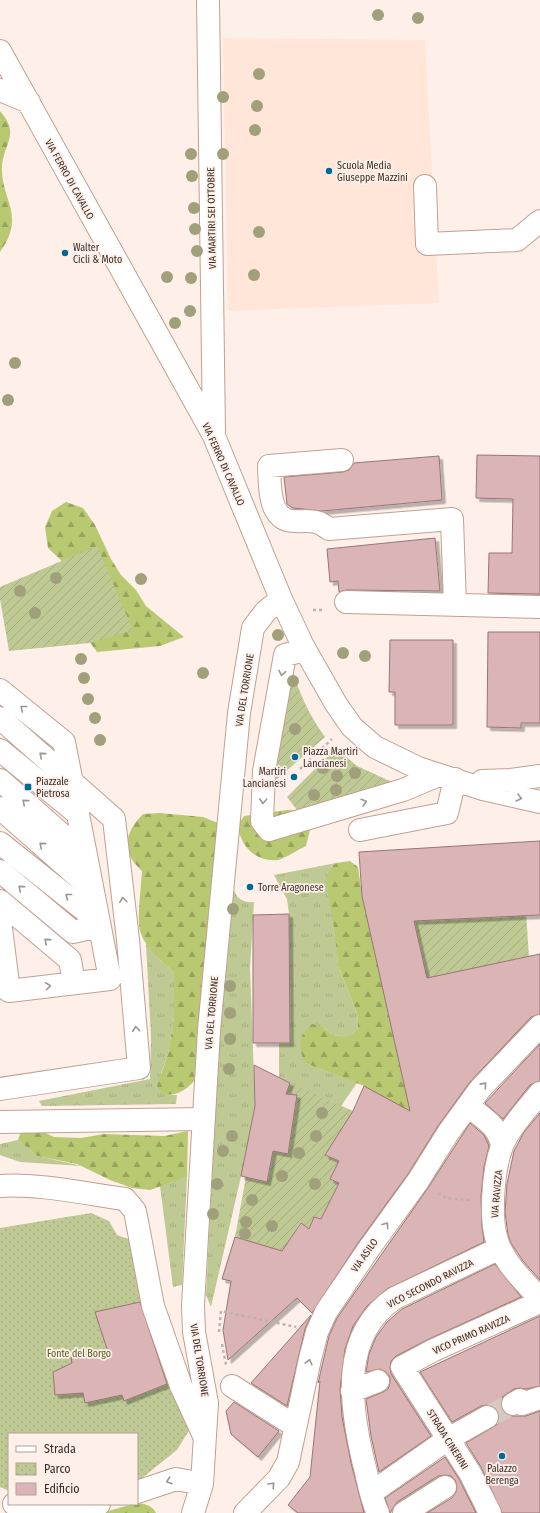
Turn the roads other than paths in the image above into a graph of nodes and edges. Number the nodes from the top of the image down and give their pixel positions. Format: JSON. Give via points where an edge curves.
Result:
{"nodes":[{"id":1,"x":208,"y":0,"type":"edge"},
{"id":2,"x":0,"y":51,"type":"edge"},
{"id":3,"x":0,"y":90,"type":"edge"},
{"id":4,"x":28,"y":102,"type":"junction"},
{"id":5,"x":425,"y":186,"type":"dead end"},
{"id":6,"x":540,"y":221,"type":"edge"},
{"id":7,"x":214,"y":436,"type":"junction"},
{"id":8,"x":342,"y":460,"type":"dead end"},
{"id":9,"x":281,"y":599,"type":"junction"},
{"id":10,"x":346,"y":602,"type":"dead end"},
{"id":11,"x":455,"y":606,"type":"junction"},
{"id":12,"x":540,"y":607,"type":"edge"},
{"id":13,"x":305,"y":650,"type":"junction"},
{"id":14,"x":0,"y":690,"type":"edge"},
{"id":15,"x":0,"y":718,"type":"edge"},
{"id":16,"x":0,"y":750,"type":"edge"},
{"id":17,"x":540,"y":776,"type":"edge"},
{"id":18,"x":447,"y":777,"type":"junction"},
{"id":19,"x":0,"y":780,"type":"edge"},
{"id":20,"x":71,"y":780,"type":"junction"},
{"id":21,"x":540,"y":802,"type":"edge"},
{"id":22,"x":0,"y":808,"type":"edge"},
{"id":23,"x":78,"y":814,"type":"junction"},
{"id":24,"x":360,"y":830,"type":"dead end"},
{"id":25,"x":0,"y":843,"type":"edge"},
{"id":26,"x":86,"y":855,"type":"junction"},
{"id":27,"x":0,"y":870,"type":"edge"},
{"id":28,"x":92,"y":889,"type":"junction"},
{"id":29,"x":0,"y":901,"type":"edge"},
{"id":30,"x":0,"y":921,"type":"edge"},
{"id":31,"x":99,"y":923,"type":"junction"},
{"id":32,"x":74,"y":982,"type":"junction"},
{"id":33,"x":540,"y":1026,"type":"edge"},
{"id":34,"x":0,"y":1089,"type":"edge"},
{"id":35,"x":540,"y":1093,"type":"edge"},
{"id":36,"x":468,"y":1106,"type":"junction"},
{"id":37,"x":204,"y":1119,"type":"junction"},
{"id":38,"x":0,"y":1122,"type":"edge"},
{"id":39,"x":507,"y":1138,"type":"junction"},
{"id":40,"x":0,"y":1186,"type":"edge"},
{"id":41,"x":500,"y":1248,"type":"junction"},
{"id":42,"x":540,"y":1299,"type":"edge"},
{"id":43,"x":540,"y":1302,"type":"edge"},
{"id":44,"x":402,"y":1367,"type":"joint"},
{"id":45,"x":229,"y":1378,"type":"road end"},
{"id":46,"x":378,"y":1380,"type":"dead end"},
{"id":47,"x":352,"y":1391,"type":"junction"},
{"id":48,"x":540,"y":1398,"type":"edge"},
{"id":49,"x":512,"y":1404,"type":"tunnel mouth"},
{"id":50,"x":487,"y":1417,"type":"tunnel mouth"},
{"id":51,"x":295,"y":1426,"type":"junction"},
{"id":52,"x":205,"y":1439,"type":"junction"},
{"id":53,"x":448,"y":1439,"type":"junction"},
{"id":54,"x":202,"y":1484,"type":"junction"},
{"id":55,"x":446,"y":1487,"type":"dead end"},
{"id":56,"x":138,"y":1492,"type":"edge"},
{"id":57,"x":371,"y":1493,"type":"junction"},
{"id":58,"x":18,"y":1505,"type":"edge"},
{"id":59,"x":91,"y":1505,"type":"edge"},
{"id":60,"x":193,"y":1513,"type":"edge"},
{"id":61,"x":245,"y":1513,"type":"edge"},
{"id":62,"x":378,"y":1513,"type":"edge"},
{"id":63,"x":404,"y":1513,"type":"edge"},
{"id":64,"x":490,"y":1513,"type":"edge"}],
"edges":[{"from":1,"to":7,"type":"street","name":"VIA MARTIRI SEI OTTOBRE"},
{"from":2,"to":4,"type":"street","name":"VIA FERRO DI CAVALLO"},
{"from":3,"to":4,"type":"street"},
{"from":4,"to":7,"type":"street","name":"VIA FERRO DI CAVALLO"},
{"from":5,"to":6,"type":"street","via":[[427,244],[517,240]]},
{"from":7,"to":9,"type":"street","name":"VIA FERRO DI CAVALLO"},
{"from":8,"to":11,"type":"street","via":[[269,466],[270,491],[280,516],[288,520],[319,523],[329,529],[452,519]]},
{"from":9,"to":13,"type":"street","name":"VIA FERRO DI CAVALLO"},
{"from":9,"to":37,"type":"street","name":"VIA DEL TORRIONE","via":[[266,611],[253,628],[239,713],[209,1030]]},
{"from":10,"to":11,"type":"street"},
{"from":11,"to":12,"type":"street"},
{"from":13,"to":18,"type":"street","name":"VIA FERRO DI CAVALLO","via":[[336,704],[359,735],[375,747],[418,768]]},
{"from":13,"to":18,"type":"street","one_way":true,"via":[[285,655],[264,771],[262,821],[269,830]]},
{"from":20,"to":14,"type":"street","one_way":true,"via":[[64,742]]},
{"from":20,"to":15,"type":"street","one_way":true},
{"from":16,"to":23,"type":"street"},
{"from":17,"to":18,"type":"street","name":"VIA FERRO DI CAVALLO","via":[[511,780]]},
{"from":18,"to":21,"type":"street","name":"VIA FERRO DI CAVALLO","one_way":true,"via":[[482,789]]},
{"from":18,"to":24,"type":"street","via":[[447,814]]},
{"from":26,"to":19,"type":"street","one_way":true},
{"from":20,"to":23,"type":"street"},
{"from":34,"to":20,"type":"street","one_way":true,"via":[[139,1068],[114,820]]},
{"from":28,"to":22,"type":"street","one_way":true},
{"from":23,"to":26,"type":"street"},
{"from":31,"to":25,"type":"street","one_way":true},
{"from":26,"to":28,"type":"street"},
{"from":31,"to":27,"type":"street","one_way":true,"via":[[73,932]]},
{"from":28,"to":31,"type":"street"},
{"from":32,"to":29,"type":"street","one_way":true,"via":[[70,960]]},
{"from":30,"to":32,"type":"street","one_way":true,"via":[[9,991]]},
{"from":31,"to":32,"type":"street","via":[[110,979]]},
{"from":36,"to":33,"type":"street","name":"VIA ASILO","one_way":true,"via":[[485,1084]]},
{"from":35,"to":39,"type":"street","name":"VIA RAVIZZA"},
{"from":36,"to":39,"type":"street","via":[[494,1126],[501,1137]]},
{"from":51,"to":36,"type":"street","name":"VIA ASILO","one_way":true,"via":[[310,1359],[326,1312]]},
{"from":37,"to":38,"type":"street"},
{"from":37,"to":52,"type":"street","name":"VIA DEL TORRIONE","via":[[193,1305],[194,1332],[207,1403]]},
{"from":39,"to":41,"type":"street","name":"VIA RAVIZZA","via":[[495,1181],[493,1223]]},
{"from":40,"to":52,"type":"street","via":[[125,1198],[135,1211],[153,1306],[181,1386]]},
{"from":41,"to":42,"type":"street","name":"VIA RAVIZZA","via":[[518,1275]]},
{"from":41,"to":47,"type":"street","name":"VICO SECONDO RAVIZZA","via":[[395,1298],[384,1306],[372,1318],[363,1334],[357,1353]]},
{"from":43,"to":44,"type":"street","name":"VICO PRIMO RAVIZZA"},
{"from":44,"to":53,"type":"street","name":"STRADA CINERINI"},
{"from":45,"to":51,"type":"street"},
{"from":46,"to":47,"type":"street"},
{"from":47,"to":57,"type":"street","name":"VICO SECONDO RAVIZZA","via":[[354,1423]]},
{"from":48,"to":49,"type":"street","via":[[522,1404],[520,1400]]},
{"from":50,"to":53,"type":"street"},
{"from":61,"to":51,"type":"street","name":"VIA ASILO","one_way":true,"via":[[279,1478],[288,1462]]},
{"from":52,"to":54,"type":"street","name":"VIA DEL TORRIONE"},
{"from":53,"to":57,"type":"street"},
{"from":53,"to":64,"type":"street","name":"STRADA CINERINI","via":[[470,1473]]},
{"from":54,"to":56,"type":"street","one_way":true,"via":[[176,1479]]},
{"from":54,"to":60,"type":"street","name":"VIA DEL TORRIONE"},
{"from":55,"to":63,"type":"street"},
{"from":57,"to":62,"type":"street","name":"VICO SECONDO RAVIZZA"},
{"from":58,"to":59,"type":"street","via":[[44,1511]]}]}
